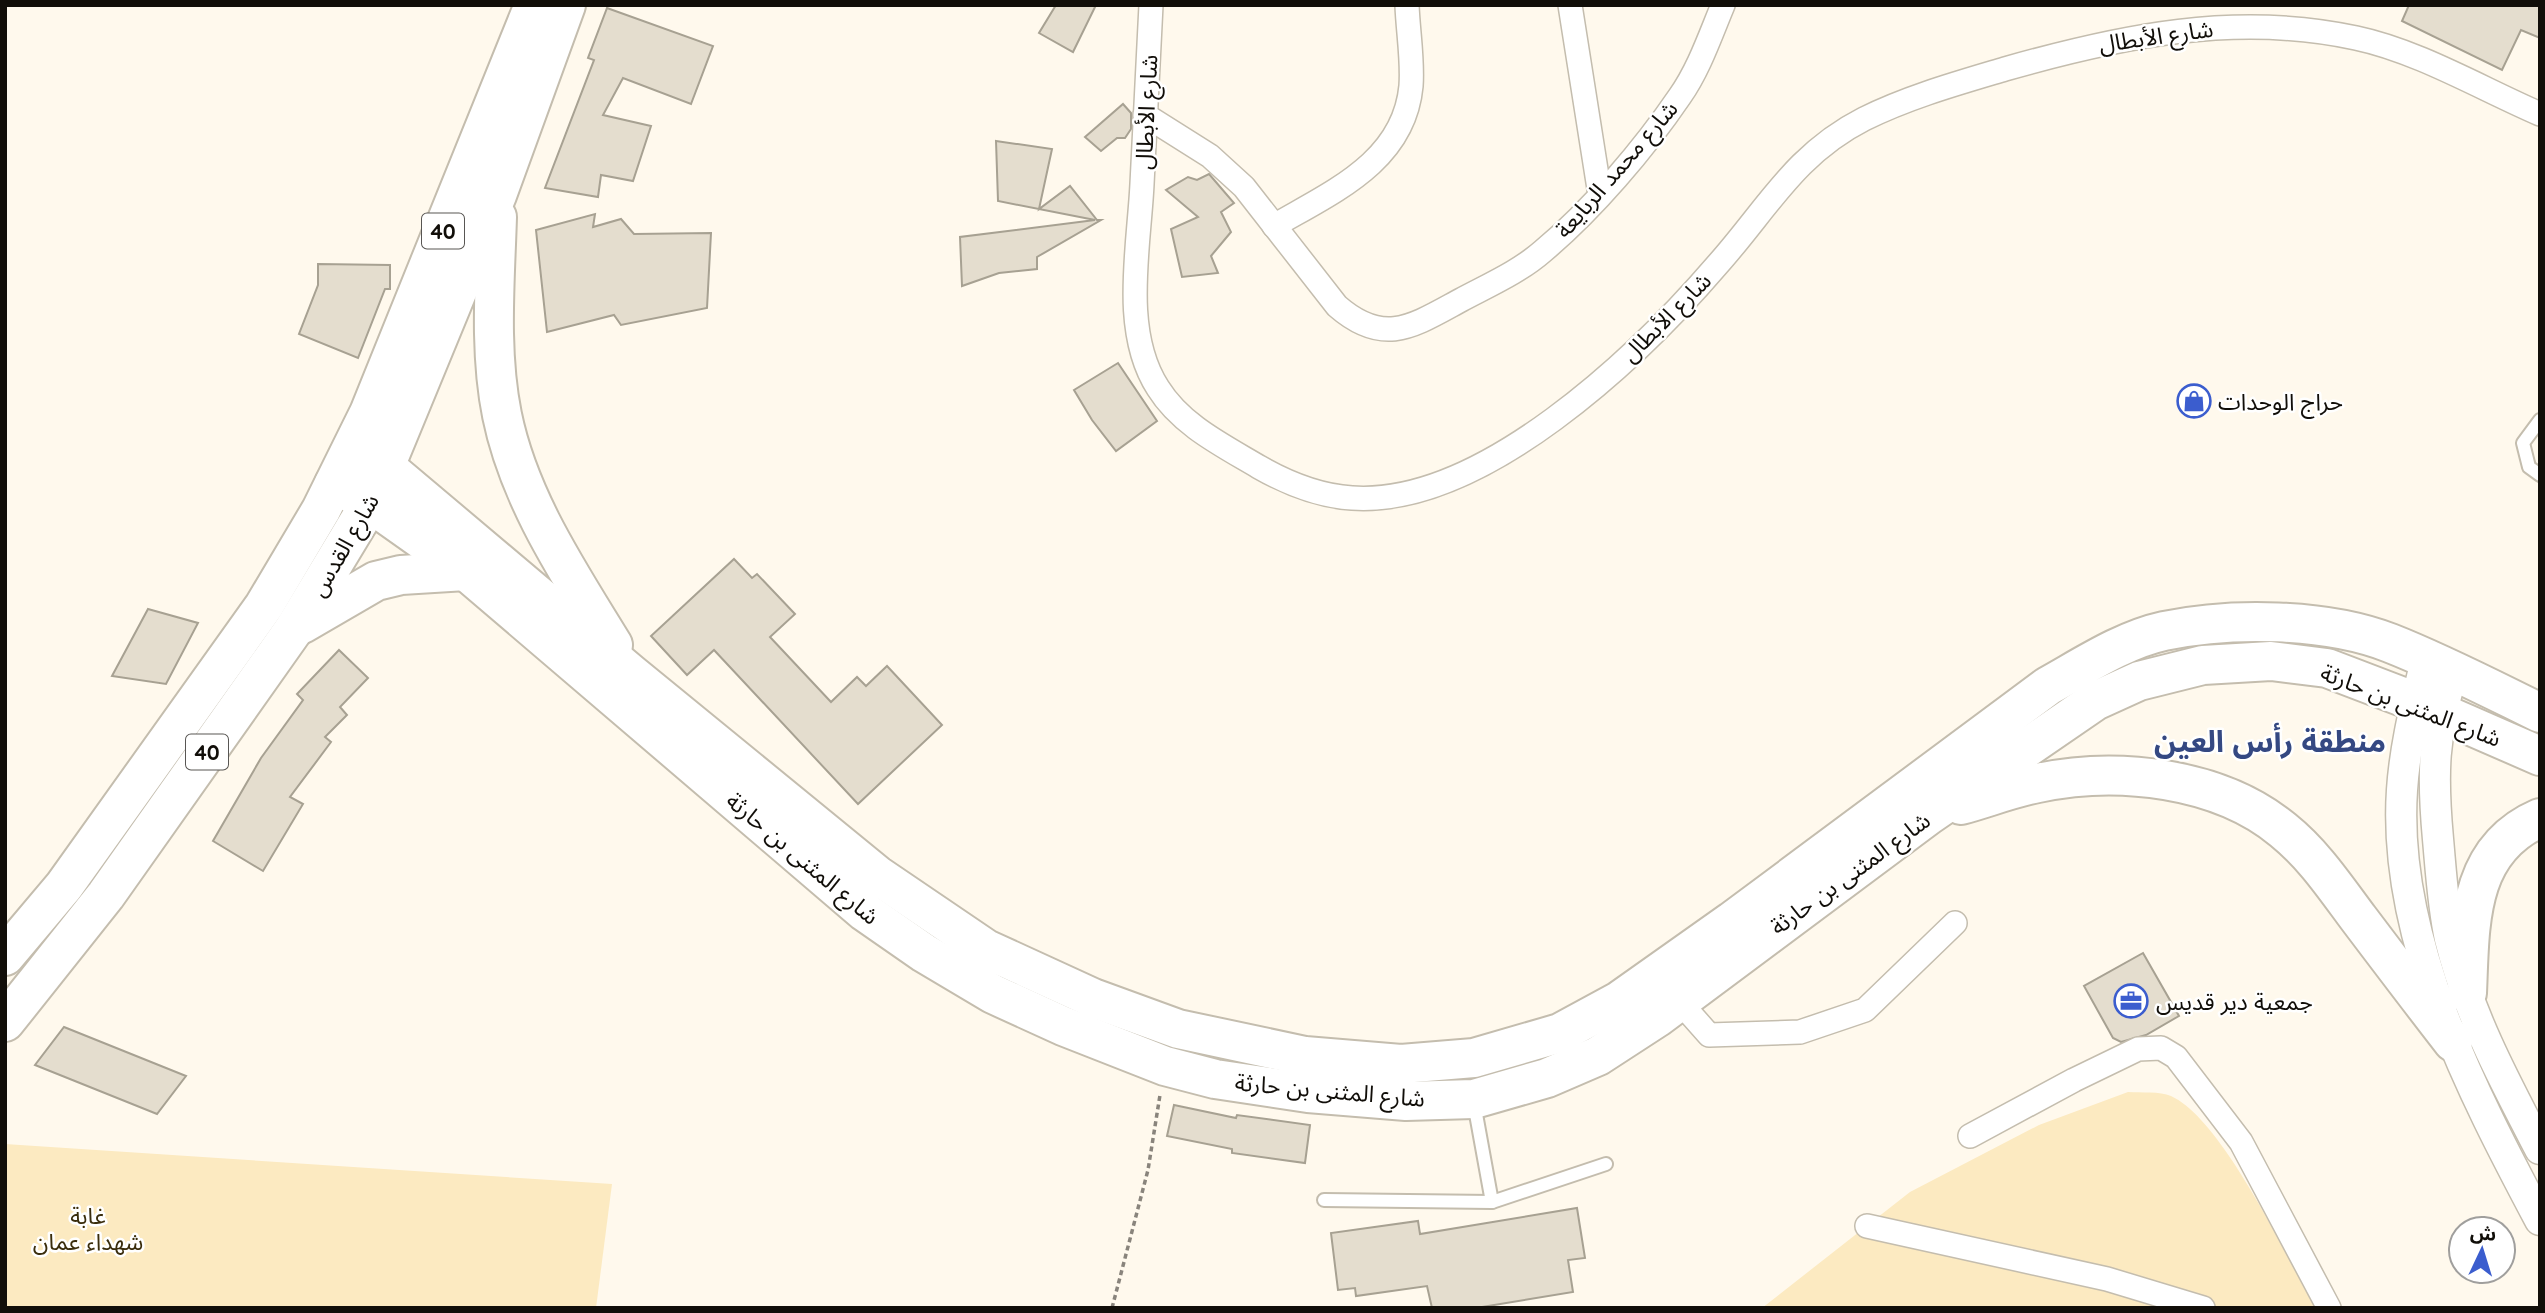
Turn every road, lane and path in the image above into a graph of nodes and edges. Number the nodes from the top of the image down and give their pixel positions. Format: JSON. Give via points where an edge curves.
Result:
{"nodes":[{"id":1,"x":534,"y":5,"type":"edge"},
{"id":2,"x":566,"y":5,"type":"edge"},
{"id":3,"x":1151,"y":5,"type":"edge"},
{"id":4,"x":1407,"y":5,"type":"edge"},
{"id":5,"x":1570,"y":5,"type":"edge"},
{"id":6,"x":1723,"y":5,"type":"edge"},
{"id":7,"x":2540,"y":114,"type":"edge"},
{"id":8,"x":1145,"y":115,"type":"junction"},
{"id":9,"x":497,"y":195,"type":"junction"},
{"id":10,"x":1600,"y":195,"type":"junction"},
{"id":11,"x":1275,"y":226,"type":"junction"},
{"id":12,"x":2540,"y":421,"type":"edge"},
{"id":13,"x":387,"y":468,"type":"junction"},
{"id":14,"x":341,"y":470,"type":"junction"},
{"id":15,"x":2540,"y":475,"type":"edge"},
{"id":16,"x":370,"y":503,"type":"junction"},
{"id":17,"x":466,"y":571,"type":"junction"},
{"id":18,"x":294,"y":629,"type":"junction"},
{"id":19,"x":2440,"y":666,"type":"junction"},
{"id":20,"x":630,"y":673,"type":"junction"},
{"id":21,"x":2428,"y":707,"type":"junction"},
{"id":22,"x":2540,"y":713,"type":"edge"},
{"id":23,"x":2540,"y":756,"type":"edge"},
{"id":24,"x":1929,"y":815,"type":"junction"},
{"id":25,"x":2540,"y":818,"type":"edge"},
{"id":26,"x":1955,"y":923,"type":"dead end"},
{"id":27,"x":5,"y":956,"type":"edge"},
{"id":28,"x":2467,"y":993,"type":"junction"},
{"id":29,"x":1679,"y":1002,"type":"junction"},
{"id":30,"x":5,"y":1022,"type":"edge"},
{"id":31,"x":2453,"y":1042,"type":"junction"},
{"id":32,"x":1165,"y":1066,"type":"junction"},
{"id":33,"x":1474,"y":1099,"type":"junction"},
{"id":34,"x":1970,"y":1136,"type":"dead end"},
{"id":35,"x":2540,"y":1149,"type":"edge"},
{"id":36,"x":1606,"y":1164,"type":"dead end"},
{"id":37,"x":1324,"y":1200,"type":"dead end"},
{"id":38,"x":1492,"y":1202,"type":"junction"},
{"id":39,"x":2540,"y":1220,"type":"edge"},
{"id":40,"x":1867,"y":1226,"type":"dead end"},
{"id":41,"x":1112,"y":1308,"type":"edge"},
{"id":42,"x":2203,"y":1308,"type":"edge"},
{"id":43,"x":2329,"y":1308,"type":"edge"}],
"edges":[{"from":1,"to":14,"type":"highway","name":"شارع القدس","number":"40","via":[[369,413]]},
{"from":2,"to":9,"type":"highway","name":"شارع القدس","number":"40"},
{"from":3,"to":8,"type":"street","name":"شارع الأبطال"},
{"from":4,"to":11,"type":"street","via":[[1411,85],[1398,131],[1368,169]]},
{"from":5,"to":10,"type":"street"},
{"from":6,"to":10,"type":"street","name":"شارع محمد الربايعة","via":[[1681,95]]},
{"from":7,"to":8,"type":"street","name":"شارع الأبطال","via":[[2396,51],[2359,39],[2289,27],[2207,26],[2154,33],[1984,75],[1866,118],[1813,151],[1647,342],[1533,435],[1482,466],[1441,481],[1393,496],[1353,498],[1315,492],[1275,476],[1214,441],[1174,411],[1155,384],[1143,357],[1136,291]]},
{"from":8,"to":11,"type":"street","name":"شارع محمد الربايعة","via":[[1210,156],[1244,187]]},
{"from":9,"to":13,"type":"highway","name":"شارع القدس","number":"40"},
{"from":9,"to":20,"type":"highway","via":[[495,316],[502,415],[522,477],[556,553]]},
{"from":10,"to":11,"type":"street","name":"شارع محمد الربايعة","via":[[1542,252],[1511,273],[1417,323],[1394,330],[1355,322],[1337,306]]},
{"from":12,"to":15,"type":"lane","via":[[2523,443],[2529,467]]},
{"from":13,"to":14,"type":"highway","name":"شارع المثنى بن حارثة"},
{"from":13,"to":16,"type":"highway","name":"شارع القدس","number":"40"},
{"from":13,"to":20,"type":"highway","name":"شارع المثنى بن حارثة"},
{"from":14,"to":16,"type":"highway","name":"شارع المثنى بن حارثة"},
{"from":14,"to":27,"type":"highway","name":"شارع القدس","number":"40","via":[[264,606],[64,886]]},
{"from":16,"to":17,"type":"highway","name":"شارع المثنى بن حارثة"},
{"from":16,"to":18,"type":"highway","name":"شارع القدس","number":"40"},
{"from":17,"to":18,"type":"highway","via":[[376,581]]},
{"from":17,"to":32,"type":"highway","name":"شارع المثنى بن حارثة","via":[[874,919],[993,994]]},
{"from":18,"to":30,"type":"highway","name":"شارع القدس","number":"40","via":[[106,895]]},
{"from":19,"to":20,"type":"highway","name":"شارع المثنى بن حارثة","via":[[2388,642],[2331,627],[2270,623],[2162,632],[2103,656],[2048,686],[1619,1001],[1560,1033],[1474,1058],[1401,1064],[1305,1056],[1178,1029],[1093,998],[986,949],[877,875]]},
{"from":19,"to":21,"type":"street"},
{"from":19,"to":22,"type":"highway","name":"شارع المثنى بن حارثة"},
{"from":21,"to":23,"type":"highway","name":"شارع المثنى بن حارثة"},
{"from":21,"to":24,"type":"highway","name":"شارع المثنى بن حارثة","via":[[2327,668],[2271,661],[2203,664],[2139,681],[2095,701]]},
{"from":21,"to":28,"type":"street","via":[[2435,739],[2442,886],[2450,939]]},
{"from":21,"to":31,"type":"street","via":[[2406,754],[2402,840],[2412,909]]},
{"from":24,"to":29,"type":"highway","name":"شارع المثنى بن حارثة"},
{"from":24,"to":31,"type":"highway","via":[[2039,783],[2091,778],[2143,778],[2191,785],[2235,801],[2281,828],[2313,858]]},
{"from":25,"to":28,"type":"highway","via":[[2507,839],[2477,888],[2470,911]]},
{"from":26,"to":29,"type":"street","via":[[1865,1010],[1800,1032],[1709,1035]]},
{"from":28,"to":35,"type":"street"},
{"from":29,"to":33,"type":"highway","name":"شارع المثنى بن حارثة","via":[[1598,1056],[1547,1078]]},
{"from":31,"to":39,"type":"street"},
{"from":32,"to":33,"type":"highway","name":"شارع المثنى بن حارثة","via":[[1308,1093],[1406,1101]]},
{"from":32,"to":41,"type":"path","via":[[1148,1170]]},
{"from":33,"to":38,"type":"lane"},
{"from":34,"to":43,"type":"street","via":[[2138,1049],[2161,1048],[2176,1057],[2241,1142]]},
{"from":36,"to":38,"type":"lane"},
{"from":37,"to":38,"type":"lane"},
{"from":40,"to":42,"type":"street","via":[[2107,1279]]}]}
